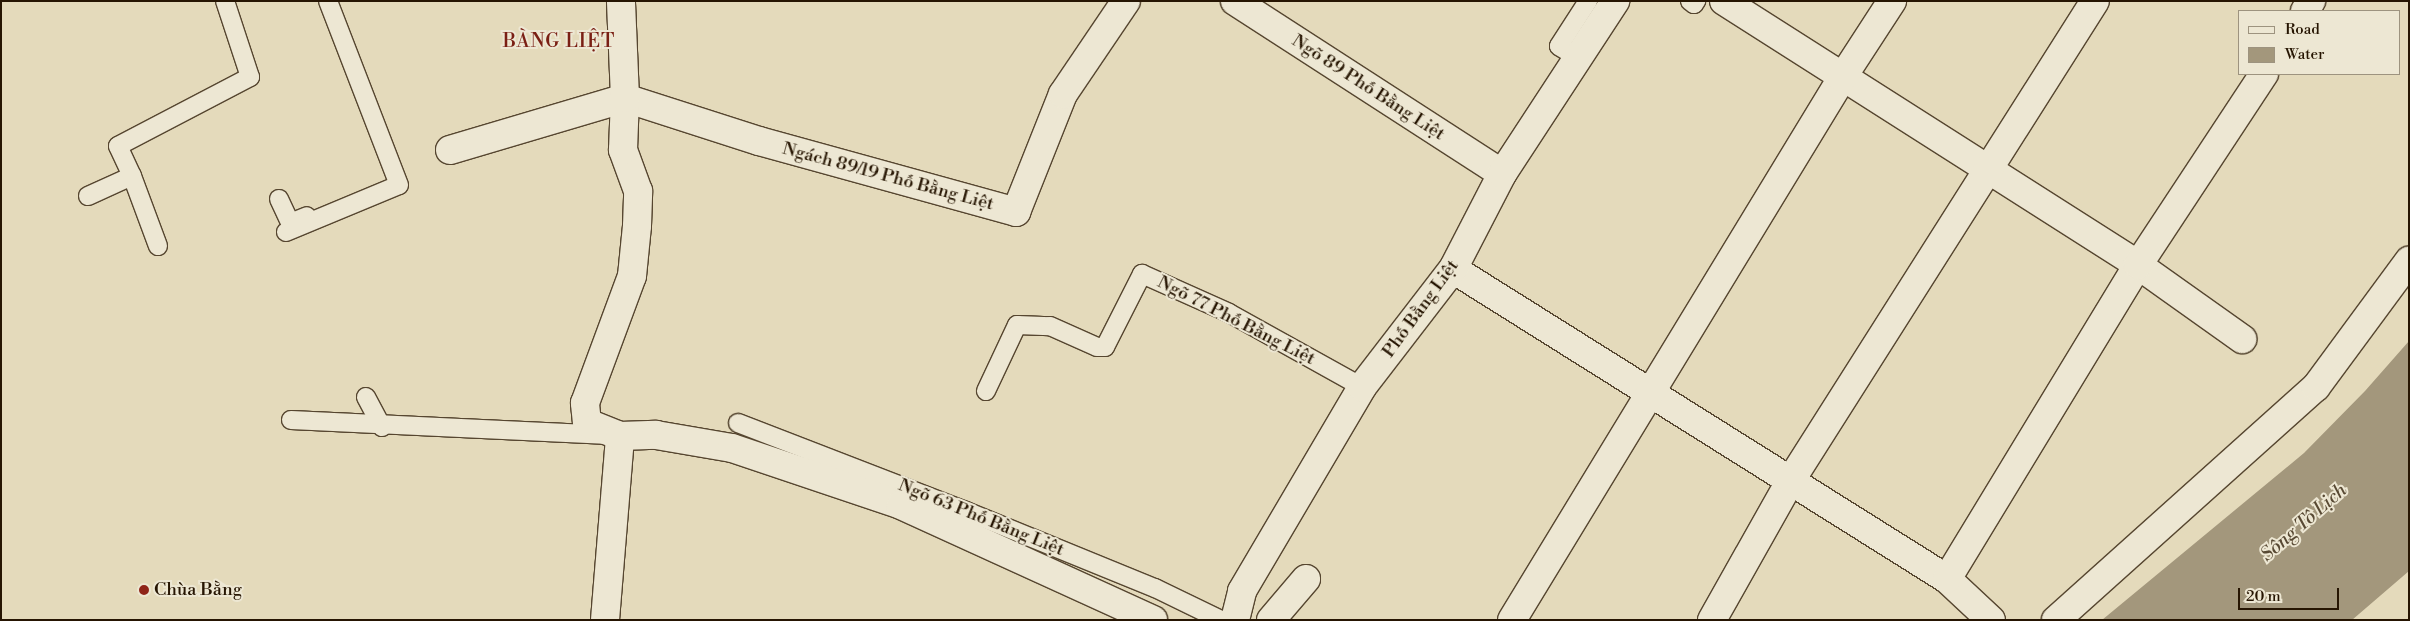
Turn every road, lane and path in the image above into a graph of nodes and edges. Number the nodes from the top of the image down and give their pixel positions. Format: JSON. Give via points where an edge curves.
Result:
{"nodes":[{"id":1,"x":225,"y":1,"type":"edge"},
{"id":2,"x":328,"y":1,"type":"edge"},
{"id":3,"x":620,"y":1,"type":"edge"},
{"id":4,"x":1126,"y":1,"type":"edge"},
{"id":5,"x":1235,"y":1,"type":"edge"},
{"id":6,"x":1588,"y":1,"type":"edge"},
{"id":7,"x":1615,"y":1,"type":"edge"},
{"id":8,"x":1690,"y":1,"type":"edge"},
{"id":9,"x":1696,"y":1,"type":"edge"},
{"id":10,"x":1724,"y":1,"type":"edge"},
{"id":11,"x":1892,"y":1,"type":"edge"},
{"id":12,"x":2095,"y":1,"type":"edge"},
{"id":13,"x":1577,"y":57,"type":"junction"},
{"id":14,"x":2263,"y":75,"type":"edge"},
{"id":15,"x":1842,"y":78,"type":"junction"},
{"id":16,"x":625,"y":98,"type":"junction"},
{"id":17,"x":450,"y":150,"type":"dead end"},
{"id":18,"x":1988,"y":170,"type":"junction"},
{"id":19,"x":1502,"y":174,"type":"junction"},
{"id":20,"x":132,"y":176,"type":"junction"},
{"id":21,"x":397,"y":179,"type":"junction"},
{"id":22,"x":88,"y":196,"type":"dead end"},
{"id":23,"x":279,"y":199,"type":"dead end"},
{"id":24,"x":286,"y":232,"type":"dead end"},
{"id":25,"x":158,"y":246,"type":"dead end"},
{"id":26,"x":2409,"y":261,"type":"edge"},
{"id":27,"x":2138,"y":265,"type":"junction"},
{"id":28,"x":1453,"y":269,"type":"junction"},
{"id":29,"x":2242,"y":339,"type":"dead end"},
{"id":30,"x":1362,"y":386,"type":"junction"},
{"id":31,"x":986,"y":391,"type":"dead end"},
{"id":32,"x":1649,"y":393,"type":"junction"},
{"id":33,"x":366,"y":397,"type":"dead end"},
{"id":34,"x":291,"y":420,"type":"dead end"},
{"id":35,"x":738,"y":423,"type":"dead end"},
{"id":36,"x":382,"y":427,"type":"junction"},
{"id":37,"x":620,"y":436,"type":"junction"},
{"id":38,"x":1791,"y":480,"type":"junction"},
{"id":39,"x":1306,"y":578,"type":"dead end"},
{"id":40,"x":1946,"y":579,"type":"junction"},
{"id":41,"x":604,"y":620,"type":"edge"},
{"id":42,"x":1154,"y":620,"type":"edge"},
{"id":43,"x":1222,"y":620,"type":"edge"},
{"id":44,"x":1235,"y":620,"type":"edge"},
{"id":45,"x":1272,"y":620,"type":"edge"},
{"id":46,"x":1512,"y":620,"type":"edge"},
{"id":47,"x":1712,"y":620,"type":"edge"},
{"id":48,"x":1991,"y":620,"type":"edge"},
{"id":49,"x":2056,"y":620,"type":"edge"}],
"edges":[{"from":1,"to":20,"type":"lane","via":[[250,76],[118,146]]},
{"from":2,"to":21,"type":"lane"},
{"from":3,"to":16,"type":"street"},
{"from":4,"to":16,"type":"street","name":"Ngách 89/19 Phố Bằng Liệt","via":[[1063,94],[1016,212],[759,141]]},
{"from":5,"to":19,"type":"street","name":"Ngõ 89 Phố Bằng Liệt"},
{"from":6,"to":13,"type":"lane","via":[[1559,46]]},
{"from":7,"to":13,"type":"street","name":"Phố Bằng Liệt"},
{"from":8,"to":9,"type":"lane","via":[[1694,4]]},
{"from":10,"to":15,"type":"street"},
{"from":11,"to":15,"type":"street"},
{"from":12,"to":18,"type":"street"},
{"from":13,"to":19,"type":"street","name":"Phố Bằng Liệt"},
{"from":14,"to":27,"type":"street"},
{"from":15,"to":18,"type":"street"},
{"from":15,"to":32,"type":"street"},
{"from":16,"to":17,"type":"street"},
{"from":16,"to":37,"type":"street","via":[[623,150],[638,190],[632,276],[585,403],[588,423]]},
{"from":18,"to":27,"type":"street"},
{"from":18,"to":38,"type":"street"},
{"from":19,"to":28,"type":"street","name":"Phố Bằng Liệt"},
{"from":20,"to":22,"type":"lane"},
{"from":20,"to":25,"type":"lane"},
{"from":21,"to":23,"type":"lane","via":[[290,223]]},
{"from":21,"to":24,"type":"lane","via":[[399,185]]},
{"from":26,"to":49,"type":"street","via":[[2316,386]]},
{"from":27,"to":29,"type":"street"},
{"from":27,"to":40,"type":"street"},
{"from":28,"to":30,"type":"street","name":"Phố Bằng Liệt"},
{"from":28,"to":32,"type":"street"},
{"from":30,"to":31,"type":"lane","name":"Ngõ 77 Phố Bằng Liệt","via":[[1229,313],[1142,274],[1105,347],[1096,347],[1050,326],[1017,325]]},
{"from":30,"to":44,"type":"street","name":"Phố Bằng Liệt","via":[[1242,591]]},
{"from":32,"to":38,"type":"street"},
{"from":32,"to":46,"type":"street"},
{"from":33,"to":36,"type":"lane"},
{"from":34,"to":36,"type":"lane"},
{"from":35,"to":43,"type":"lane","name":"Ngõ 63 Phố Bằng Liệt","via":[[1011,529],[1155,588]]},
{"from":36,"to":37,"type":"lane"},
{"from":37,"to":41,"type":"street"},
{"from":37,"to":42,"type":"street","via":[[656,435],[732,448],[901,505]]},
{"from":38,"to":40,"type":"street"},
{"from":38,"to":47,"type":"street"},
{"from":39,"to":45,"type":"street"},
{"from":40,"to":48,"type":"street"}]}
